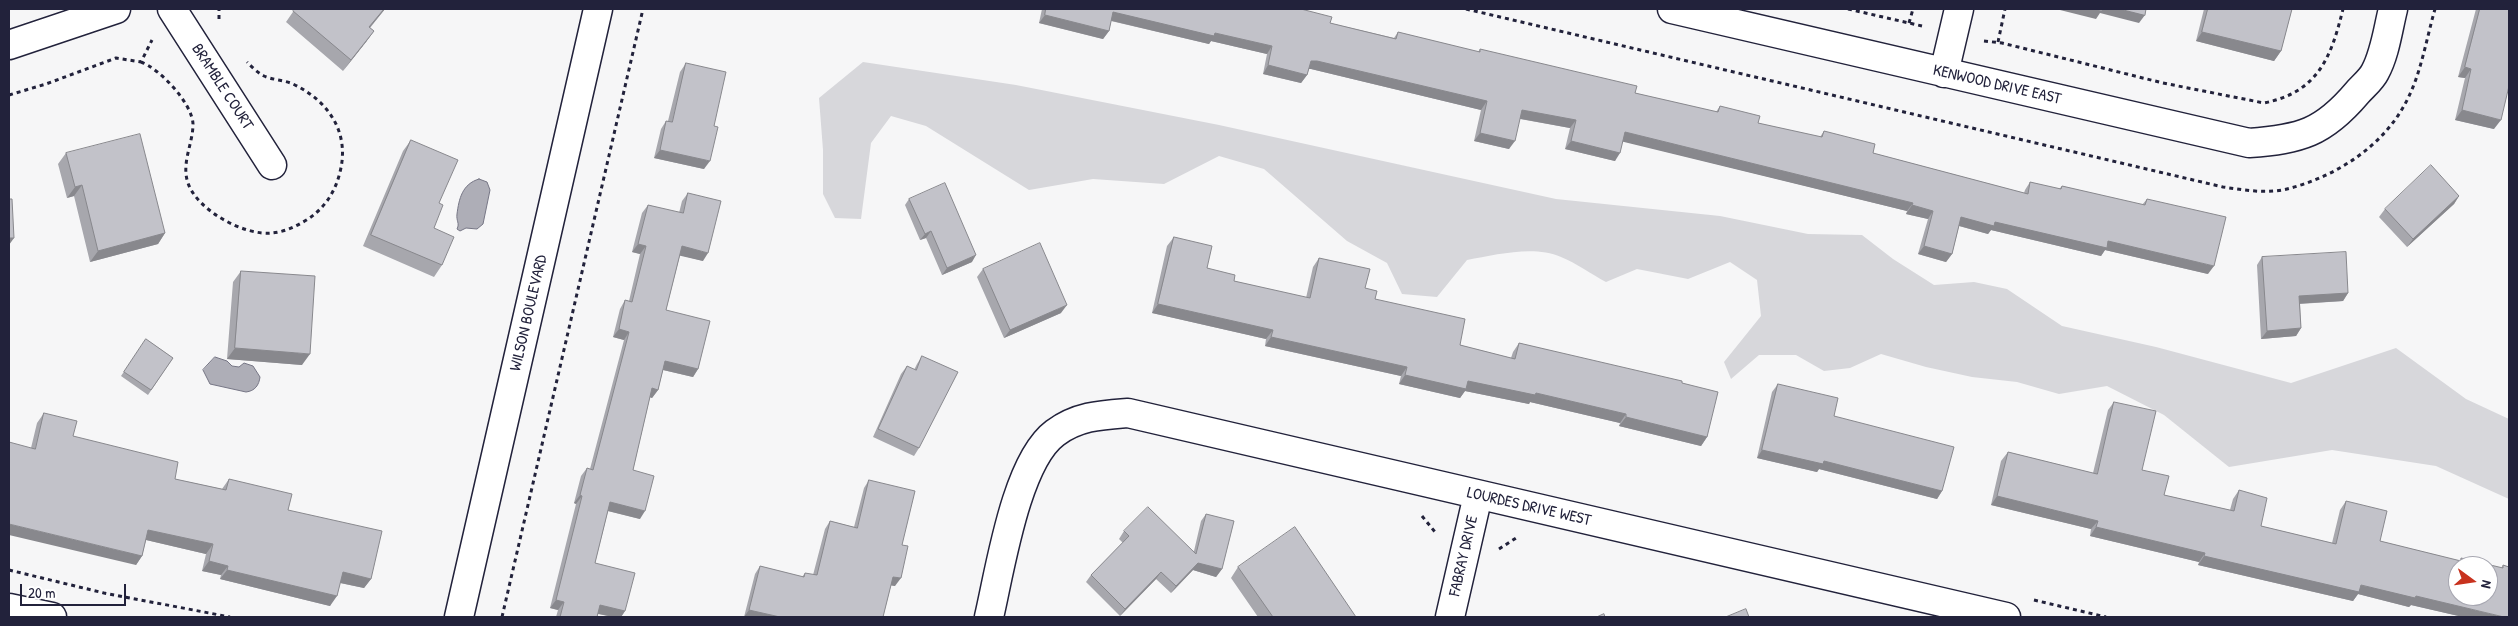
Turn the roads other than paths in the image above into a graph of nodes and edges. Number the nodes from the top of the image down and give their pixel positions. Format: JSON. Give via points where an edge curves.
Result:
{"nodes":[{"id":1,"x":116,"y":9,"type":"edge"},
{"id":2,"x":598,"y":9,"type":"edge"},
{"id":3,"x":1672,"y":9,"type":"edge"},
{"id":4,"x":2393,"y":9,"type":"edge"},
{"id":5,"x":176,"y":14,"type":"edge"},
{"id":6,"x":1956,"y":21,"type":"edge"},
{"id":7,"x":9,"y":45,"type":"edge"},
{"id":8,"x":1944,"y":73,"type":"junction"},
{"id":9,"x":272,"y":165,"type":"dead end"},
{"id":10,"x":1478,"y":495,"type":"junction"},
{"id":11,"x":1918,"y":607,"type":"edge"},
{"id":12,"x":9,"y":608,"type":"edge"},
{"id":13,"x":52,"y":617,"type":"edge"},
{"id":14,"x":458,"y":617,"type":"edge"},
{"id":15,"x":989,"y":617,"type":"edge"},
{"id":16,"x":1450,"y":617,"type":"edge"},
{"id":17,"x":2006,"y":617,"type":"edge"}],
"edges":[{"from":1,"to":7,"type":"street"},
{"from":2,"to":14,"type":"street","name":"WILSON BOULEVARD"},
{"from":3,"to":8,"type":"street","name":"KENWOOD DRIVE EAST"},
{"from":4,"to":8,"type":"street","name":"KENWOOD DRIVE EAST","via":[[2375,72],[2340,114],[2303,135],[2284,140],[2250,143]]},
{"from":5,"to":9,"type":"street","name":"BRAMBLE COURT"},
{"from":6,"to":8,"type":"street"},
{"from":10,"to":11,"type":"street","name":"LOURDES DRIVE WEST"},
{"from":10,"to":15,"type":"street","name":"LOURDES DRIVE WEST","via":[[1128,413],[1091,416],[1055,433],[1040,448],[1017,501]]},
{"from":10,"to":16,"type":"street","name":"FABRAY DRIVE"},
{"from":11,"to":17,"type":"street","name":"LOURDES DRIVE WEST"},
{"from":12,"to":13,"type":"street"}]}
